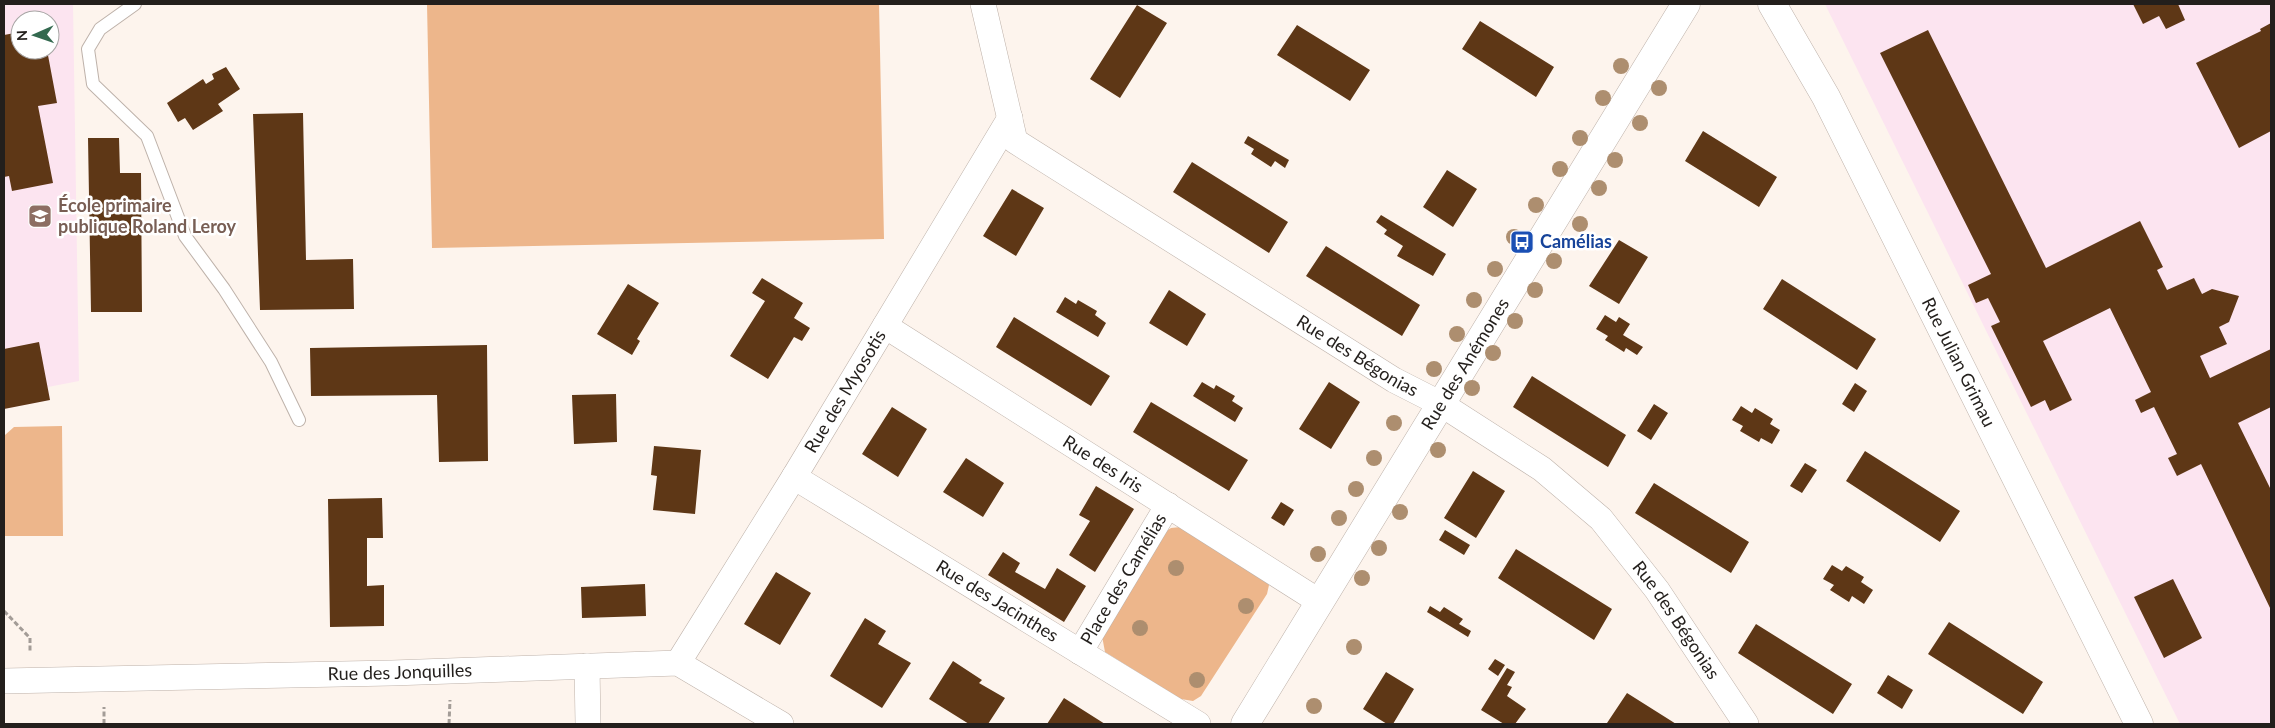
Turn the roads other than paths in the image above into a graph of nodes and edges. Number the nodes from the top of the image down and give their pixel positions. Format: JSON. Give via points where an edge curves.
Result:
{"nodes":[{"id":1,"x":135,"y":4,"type":"edge"},
{"id":2,"x":983,"y":4,"type":"edge"},
{"id":3,"x":1686,"y":4,"type":"edge"},
{"id":4,"x":1772,"y":4,"type":"edge"},
{"id":5,"x":1010,"y":118,"type":"junction"},
{"id":6,"x":885,"y":326,"type":"junction"},
{"id":7,"x":1441,"y":404,"type":"junction"},
{"id":8,"x":299,"y":420,"type":"dead end"},
{"id":9,"x":794,"y":477,"type":"junction"},
{"id":10,"x":1168,"y":505,"type":"junction"},
{"id":11,"x":1320,"y":602,"type":"junction"},
{"id":12,"x":1080,"y":652,"type":"junction"},
{"id":13,"x":678,"y":663,"type":"junction"},
{"id":14,"x":587,"y":666,"type":"junction"},
{"id":15,"x":4,"y":682,"type":"edge"},
{"id":16,"x":588,"y":724,"type":"edge"},
{"id":17,"x":781,"y":724,"type":"edge"},
{"id":18,"x":1198,"y":724,"type":"edge"},
{"id":19,"x":1245,"y":724,"type":"edge"},
{"id":20,"x":1746,"y":724,"type":"edge"},
{"id":21,"x":2139,"y":724,"type":"edge"}],
"edges":[{"from":1,"to":8,"type":"lane","via":[[100,29],[88,49],[93,84],[147,136],[185,236],[271,362]]},
{"from":2,"to":5,"type":"street","name":"Rue des Bégonias"},
{"from":3,"to":7,"type":"street","name":"Rue des Anémones"},
{"from":4,"to":21,"type":"street","name":"Rue Julian Grimau","via":[[1826,98]]},
{"from":5,"to":6,"type":"street","name":"Rue des Myosotis"},
{"from":5,"to":7,"type":"street","name":"Rue des Bégonias","via":[[1015,141],[1394,380]]},
{"from":6,"to":9,"type":"street","name":"Rue des Myosotis"},
{"from":6,"to":10,"type":"street","name":"Rue des Iris"},
{"from":7,"to":11,"type":"street","name":"Rue des Anémones"},
{"from":7,"to":20,"type":"street","name":"Rue des Bégonias","via":[[1542,469],[1601,518],[1656,590]]},
{"from":9,"to":12,"type":"street","name":"Rue des Jacinthes"},
{"from":9,"to":13,"type":"street","name":"Rue des Myosotis"},
{"from":10,"to":11,"type":"street","name":"Rue des Iris"},
{"from":10,"to":12,"type":"street","name":"Place des Camélias"},
{"from":11,"to":19,"type":"street","name":"Rue des Anémones"},
{"from":12,"to":18,"type":"street","name":"Rue des Jacinthes"},
{"from":13,"to":14,"type":"street","name":"Rue des Jonquilles"},
{"from":13,"to":17,"type":"street"},
{"from":14,"to":15,"type":"street","name":"Rue des Jonquilles"},
{"from":14,"to":16,"type":"street"}]}
